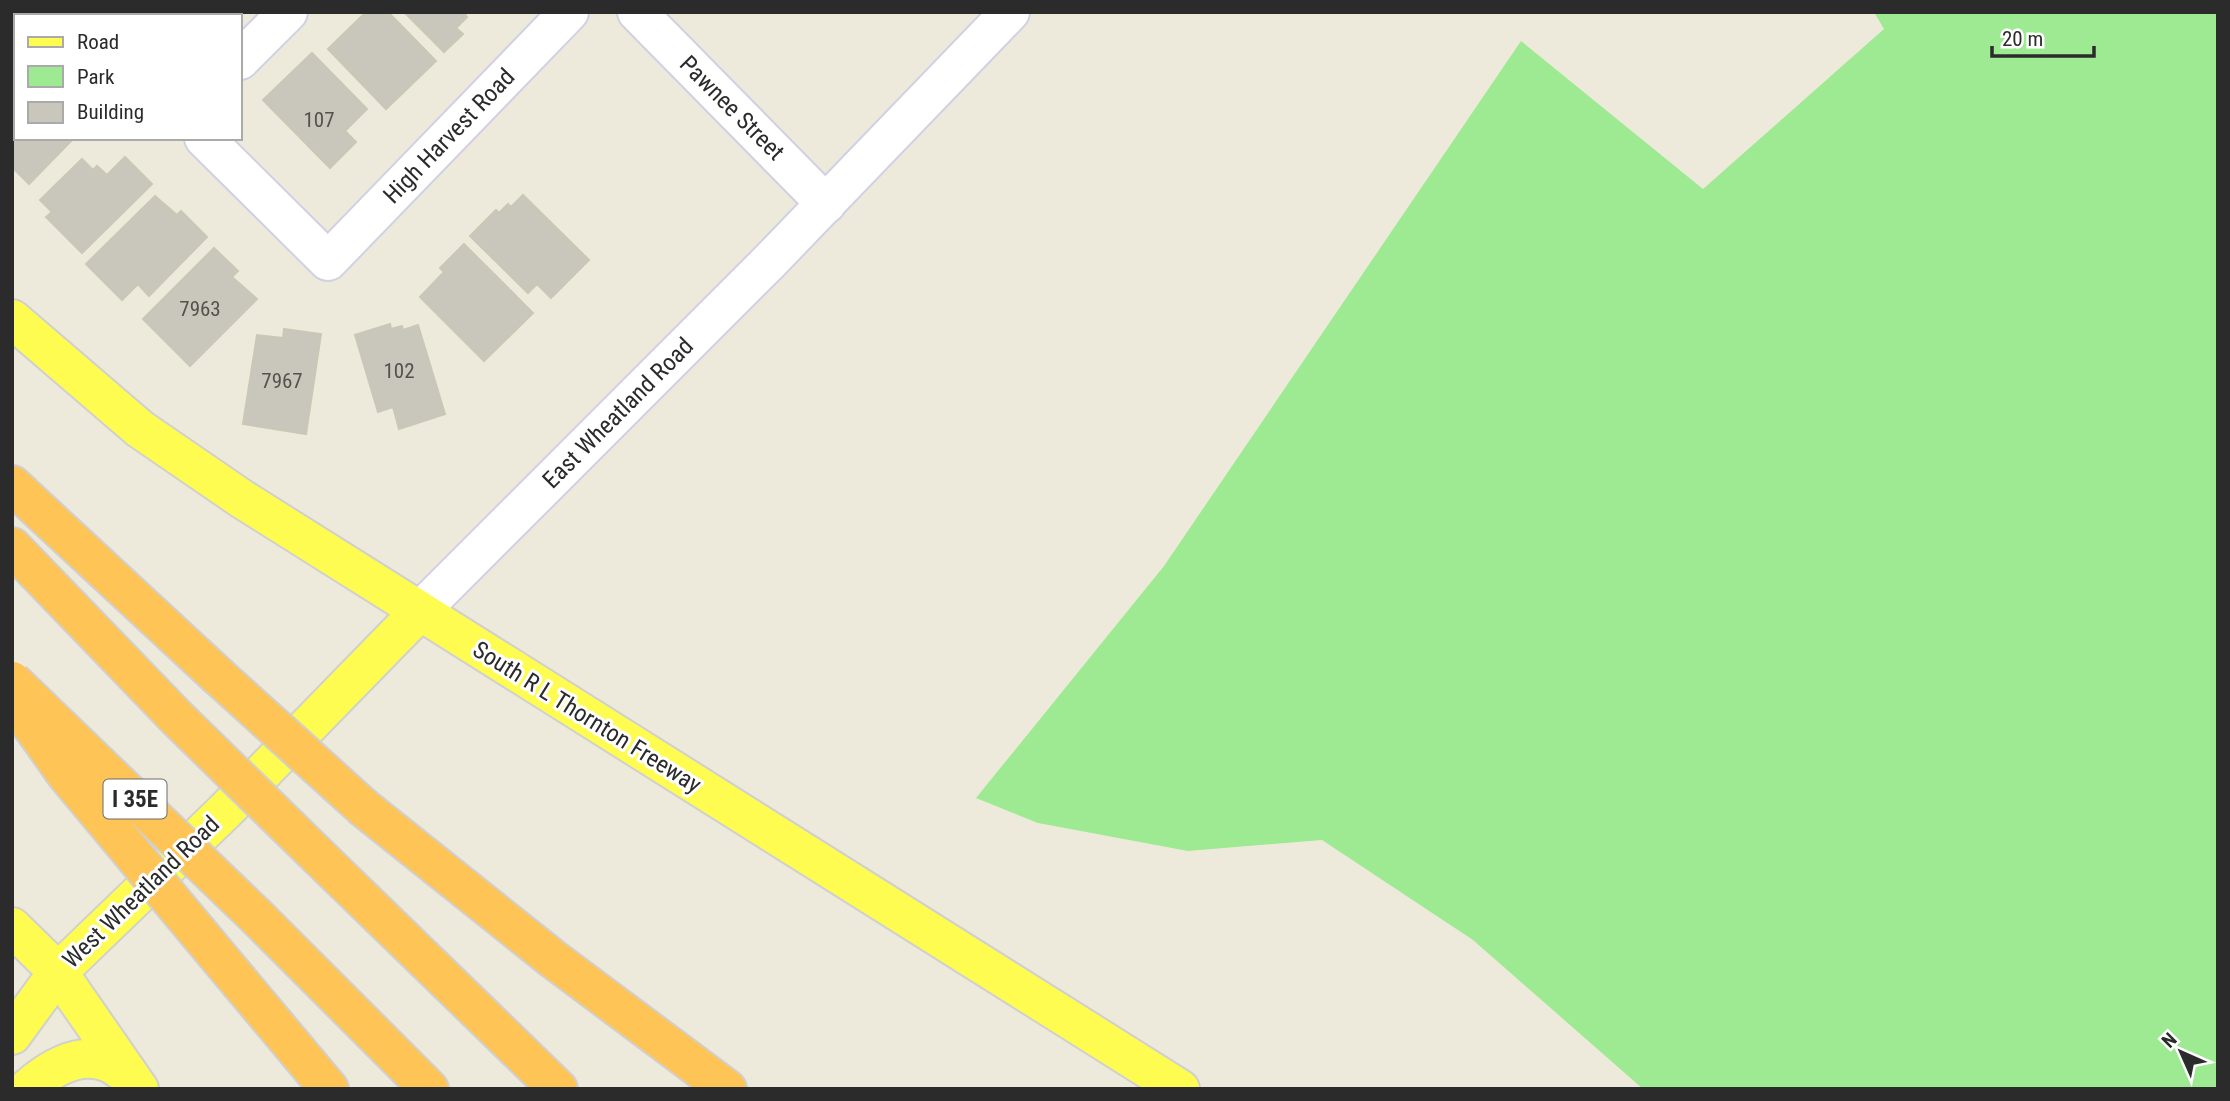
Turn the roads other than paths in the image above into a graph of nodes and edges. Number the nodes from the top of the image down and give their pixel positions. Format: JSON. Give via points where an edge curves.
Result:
{"nodes":[{"id":1,"x":288,"y":12,"type":"edge"},
{"id":2,"x":569,"y":12,"type":"edge"},
{"id":3,"x":637,"y":12,"type":"edge"},
{"id":4,"x":1010,"y":12,"type":"edge"},
{"id":5,"x":242,"y":58,"type":"edge"},
{"id":6,"x":206,"y":140,"type":"edge"},
{"id":7,"x":826,"y":204,"type":"junction"},
{"id":8,"x":12,"y":319,"type":"edge"},
{"id":9,"x":12,"y":485,"type":"edge"},
{"id":10,"x":12,"y":547,"type":"edge"},
{"id":11,"x":419,"y":611,"type":"junction"},
{"id":12,"x":12,"y":681,"type":"edge"},
{"id":13,"x":12,"y":697,"type":"edge"},
{"id":14,"x":225,"y":811,"type":"joint"},
{"id":15,"x":12,"y":927,"type":"edge"},
{"id":16,"x":58,"y":972,"type":"junction"},
{"id":17,"x":12,"y":1000,"type":"edge"},
{"id":18,"x":12,"y":1035,"type":"edge"},
{"id":19,"x":135,"y":1083,"type":"edge"},
{"id":20,"x":27,"y":1089,"type":"edge"},
{"id":21,"x":329,"y":1089,"type":"edge"},
{"id":22,"x":429,"y":1089,"type":"edge"},
{"id":23,"x":558,"y":1089,"type":"edge"},
{"id":24,"x":727,"y":1089,"type":"edge"},
{"id":25,"x":1180,"y":1089,"type":"edge"}],
"edges":[{"from":1,"to":5,"type":"street"},
{"from":2,"to":6,"type":"street","name":"High Harvest Road","via":[[328,261]]},
{"from":3,"to":7,"type":"street","name":"Pawnee Street"},
{"from":4,"to":7,"type":"street","name":"East Wheatland Road"},
{"from":7,"to":11,"type":"street","name":"East Wheatland Road"},
{"from":8,"to":11,"type":"main road","name":"South R L Thornton Freeway","via":[[140,429]]},
{"from":9,"to":24,"type":"highway","bridge":true,"via":[[365,808],[553,959]]},
{"from":10,"to":23,"type":"highway","bridge":true,"via":[[176,717]]},
{"from":11,"to":14,"type":"main road","name":"East Wheatland Road"},
{"from":11,"to":25,"type":"main road","name":"South R L Thornton Freeway"},
{"from":12,"to":22,"type":"highway","number":"I 35E","bridge":true},
{"from":13,"to":21,"type":"highway","bridge":true,"via":[[66,774]]},
{"from":14,"to":16,"type":"main road","name":"West Wheatland Road"},
{"from":15,"to":16,"type":"main road"},
{"from":16,"to":17,"type":"main road","name":"West Wheatland Road"},
{"from":16,"to":18,"type":"main road","name":"West Wheatland Road"},
{"from":16,"to":19,"type":"main road"},
{"from":19,"to":20,"type":"main road","via":[[106,1061],[87,1059],[64,1063]]}]}
